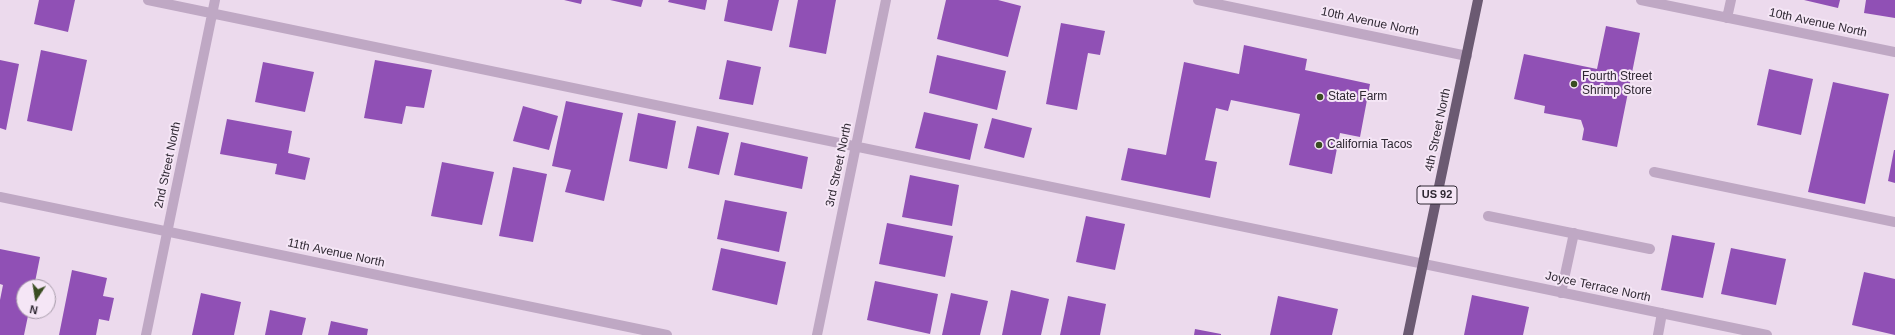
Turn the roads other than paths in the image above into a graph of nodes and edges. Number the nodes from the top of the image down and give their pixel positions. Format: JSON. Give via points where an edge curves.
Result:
{"nodes":[{"id":1,"x":148,"y":0,"type":"edge"},
{"id":2,"x":215,"y":0,"type":"edge"},
{"id":3,"x":886,"y":0,"type":"edge"},
{"id":4,"x":1198,"y":0,"type":"edge"},
{"id":5,"x":1478,"y":0,"type":"edge"},
{"id":6,"x":1641,"y":0,"type":"edge"},
{"id":7,"x":1731,"y":0,"type":"edge"},
{"id":8,"x":1654,"y":1,"type":"edge"},
{"id":9,"x":212,"y":13,"type":"junction"},
{"id":10,"x":1727,"y":18,"type":"junction"},
{"id":11,"x":1895,"y":52,"type":"edge"},
{"id":12,"x":1467,"y":56,"type":"junction"},
{"id":13,"x":856,"y":147,"type":"junction"},
{"id":14,"x":1654,"y":172,"type":"dead end"},
{"id":15,"x":0,"y":197,"type":"edge"},
{"id":16,"x":1488,"y":216,"type":"dead end"},
{"id":17,"x":1895,"y":222,"type":"edge"},
{"id":18,"x":167,"y":231,"type":"junction"},
{"id":19,"x":1574,"y":233,"type":"junction"},
{"id":20,"x":1650,"y":249,"type":"dead end"},
{"id":21,"x":1423,"y":264,"type":"junction"},
{"id":22,"x":1561,"y":293,"type":"junction"},
{"id":23,"x":1662,"y":313,"type":"junction"},
{"id":24,"x":146,"y":335,"type":"edge"},
{"id":25,"x":667,"y":335,"type":"edge"},
{"id":26,"x":817,"y":335,"type":"edge"},
{"id":27,"x":1408,"y":335,"type":"edge"},
{"id":28,"x":1658,"y":335,"type":"edge"},
{"id":29,"x":1767,"y":335,"type":"edge"}],
"edges":[{"from":1,"to":9,"type":"street","name":"Joyce Terrace North"},
{"from":2,"to":9,"type":"street","name":"2nd Street North"},
{"from":3,"to":13,"type":"street","name":"3rd Street North"},
{"from":4,"to":12,"type":"street","name":"10th Avenue North"},
{"from":5,"to":12,"type":"main road","name":"4th Street North","number":"US 92"},
{"from":6,"to":8,"type":"street","name":"10th Avenue North"},
{"from":7,"to":10,"type":"street"},
{"from":8,"to":10,"type":"street","name":"10th Avenue North"},
{"from":9,"to":13,"type":"street","name":"Joyce Terrace North"},
{"from":9,"to":18,"type":"street","name":"2nd Street North"},
{"from":10,"to":11,"type":"street","name":"10th Avenue North"},
{"from":12,"to":21,"type":"main road","name":"4th Street North","number":"US 92"},
{"from":13,"to":21,"type":"street","name":"Joyce Terrace North"},
{"from":13,"to":26,"type":"street","name":"3rd Street North"},
{"from":14,"to":17,"type":"street"},
{"from":15,"to":18,"type":"street","name":"11th Avenue North"},
{"from":16,"to":19,"type":"street"},
{"from":18,"to":24,"type":"street","name":"2nd Street North"},
{"from":18,"to":25,"type":"street","name":"11th Avenue North"},
{"from":19,"to":20,"type":"street"},
{"from":19,"to":22,"type":"street"},
{"from":21,"to":22,"type":"street","name":"Joyce Terrace North"},
{"from":21,"to":27,"type":"main road","name":"4th Street North","number":"US 92"},
{"from":22,"to":23,"type":"street","name":"Joyce Terrace North"},
{"from":23,"to":28,"type":"street"},
{"from":23,"to":29,"type":"street","name":"Joyce Terrace North"}]}
